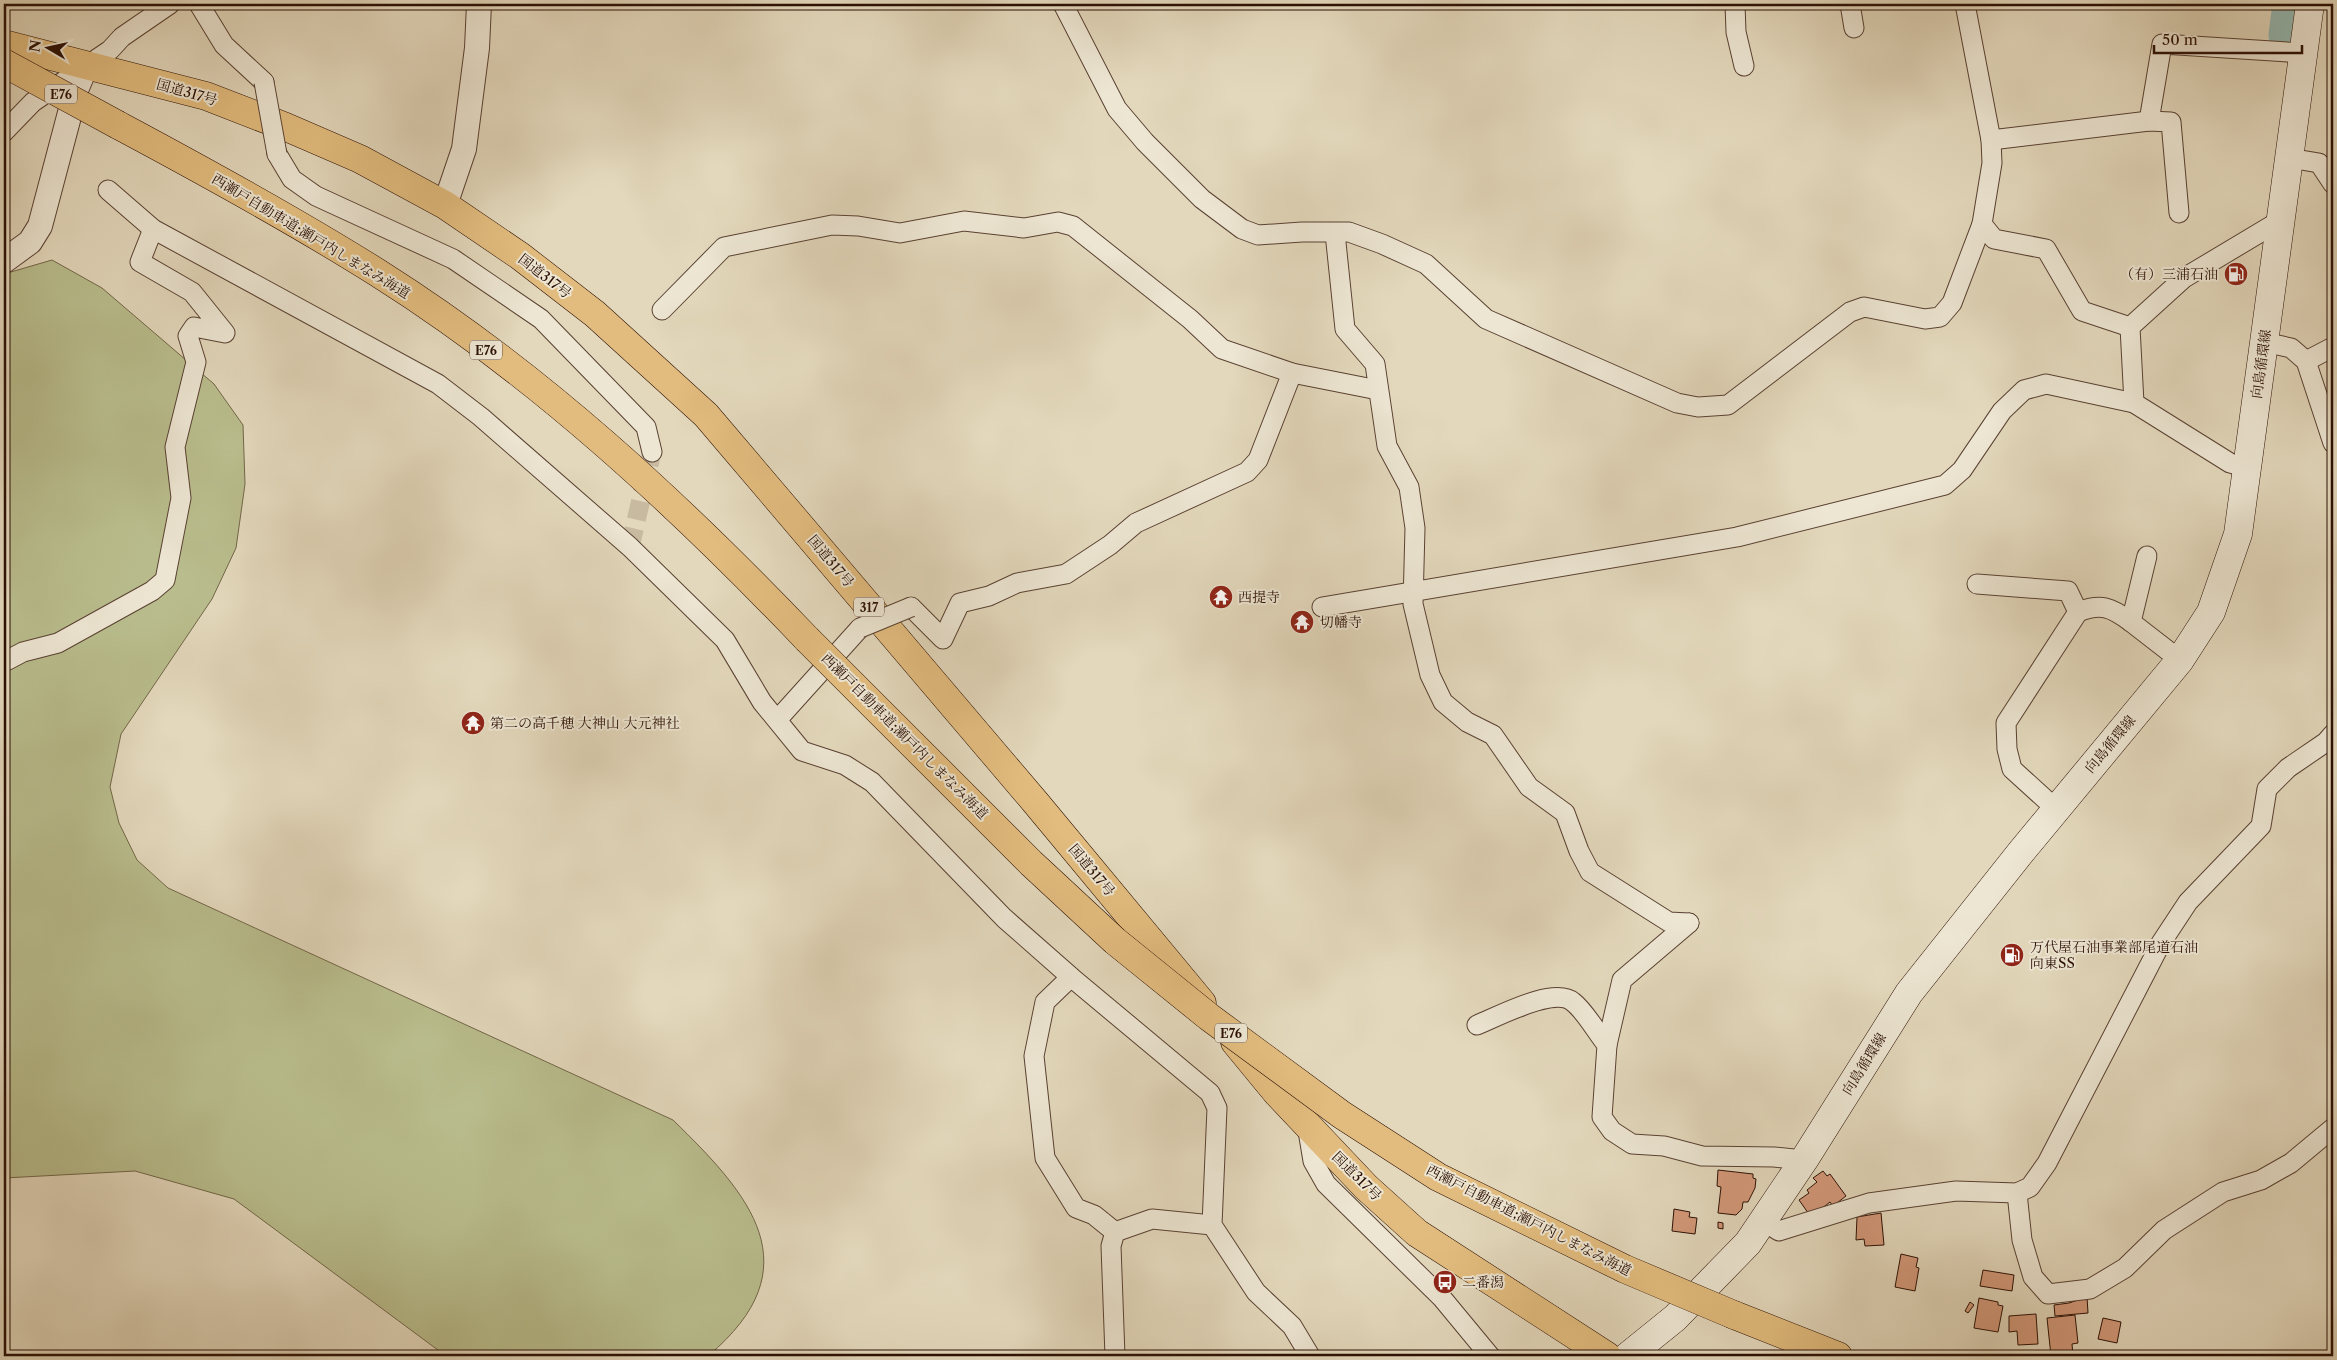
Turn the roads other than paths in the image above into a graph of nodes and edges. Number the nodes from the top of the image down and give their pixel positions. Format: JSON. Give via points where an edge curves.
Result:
{"nodes":[{"id":1,"x":170,"y":4,"type":"edge"},
{"id":2,"x":199,"y":4,"type":"edge"},
{"id":3,"x":479,"y":4,"type":"edge"},
{"id":4,"x":1063,"y":4,"type":"edge"},
{"id":5,"x":1735,"y":4,"type":"edge"},
{"id":6,"x":1850,"y":4,"type":"edge"},
{"id":7,"x":1965,"y":4,"type":"edge"},
{"id":8,"x":2310,"y":4,"type":"edge"},
{"id":9,"x":1854,"y":28,"type":"dead end"},
{"id":10,"x":4,"y":44,"type":"edge"},
{"id":11,"x":2303,"y":53,"type":"junction"},
{"id":12,"x":4,"y":63,"type":"edge"},
{"id":13,"x":87,"y":64,"type":"junction"},
{"id":14,"x":1744,"y":66,"type":"dead end"},
{"id":15,"x":2149,"y":121,"type":"junction"},
{"id":16,"x":4,"y":132,"type":"edge"},
{"id":17,"x":1991,"y":140,"type":"junction"},
{"id":18,"x":2289,"y":158,"type":"junction"},
{"id":19,"x":2333,"y":184,"type":"edge"},
{"id":20,"x":108,"y":190,"type":"dead end"},
{"id":21,"x":445,"y":205,"type":"junction"},
{"id":22,"x":2179,"y":213,"type":"dead end"},
{"id":23,"x":2280,"y":220,"type":"junction"},
{"id":24,"x":1982,"y":224,"type":"junction"},
{"id":25,"x":153,"y":229,"type":"junction"},
{"id":26,"x":1334,"y":233,"type":"junction"},
{"id":27,"x":4,"y":261,"type":"edge"},
{"id":28,"x":662,"y":310,"type":"dead end"},
{"id":29,"x":2130,"y":326,"type":"junction"},
{"id":30,"x":2264,"y":342,"type":"junction"},
{"id":31,"x":2333,"y":347,"type":"edge"},
{"id":32,"x":2306,"y":361,"type":"junction"},
{"id":33,"x":1292,"y":373,"type":"junction"},
{"id":34,"x":1378,"y":390,"type":"junction"},
{"id":35,"x":2134,"y":403,"type":"junction"},
{"id":36,"x":2333,"y":443,"type":"edge"},
{"id":37,"x":652,"y":452,"type":"tunnel mouth"},
{"id":38,"x":2247,"y":468,"type":"junction"},
{"id":39,"x":2147,"y":556,"type":"dead end"},
{"id":40,"x":1977,"y":584,"type":"dead end"},
{"id":41,"x":1414,"y":591,"type":"junction"},
{"id":42,"x":1322,"y":607,"type":"dead end"},
{"id":43,"x":2078,"y":612,"type":"junction"},
{"id":44,"x":2131,"y":622,"type":"junction"},
{"id":45,"x":2180,"y":660,"type":"junction"},
{"id":46,"x":4,"y":662,"type":"edge"},
{"id":47,"x":778,"y":719,"type":"junction"},
{"id":48,"x":2333,"y":734,"type":"edge"},
{"id":49,"x":2056,"y":809,"type":"junction"},
{"id":50,"x":1071,"y":977,"type":"junction"},
{"id":51,"x":1477,"y":1026,"type":"dead end"},
{"id":52,"x":1606,"y":1045,"type":"junction"},
{"id":53,"x":1307,"y":1125,"type":"junction"},
{"id":54,"x":2333,"y":1128,"type":"edge"},
{"id":55,"x":1804,"y":1160,"type":"junction"},
{"id":56,"x":2017,"y":1193,"type":"junction"},
{"id":57,"x":1762,"y":1221,"type":"junction"},
{"id":58,"x":1212,"y":1225,"type":"junction"},
{"id":59,"x":1115,"y":1232,"type":"junction"},
{"id":60,"x":1115,"y":1356,"type":"edge"},
{"id":61,"x":1310,"y":1356,"type":"edge"},
{"id":62,"x":1490,"y":1356,"type":"edge"},
{"id":63,"x":1607,"y":1356,"type":"edge"},
{"id":64,"x":1628,"y":1356,"type":"edge"},
{"id":65,"x":1838,"y":1356,"type":"edge"}],
"edges":[{"from":1,"to":13,"type":"street"},
{"from":2,"to":37,"type":"street","bridge":true,"via":[[224,45],[264,82],[277,154],[292,179],[316,196],[453,258],[541,319],[646,427]]},
{"from":3,"to":21,"type":"street","via":[[477,48],[464,149]]},
{"from":4,"to":26,"type":"street","via":[[1117,109],[1202,199],[1242,229],[1258,235]]},
{"from":5,"to":14,"type":"street","via":[[1736,32]]},
{"from":6,"to":9,"type":"street"},
{"from":7,"to":17,"type":"street"},
{"from":8,"to":11,"type":"main road","name":"向島循環線"},
{"from":10,"to":13,"type":"highway","name":"国道317号","number":"317"},
{"from":11,"to":15,"type":"street","via":[[2162,44]]},
{"from":11,"to":18,"type":"main road","name":"向島循環線"},
{"from":12,"to":65,"type":"highway","name":"西瀬戸自動車道;瀬戸内しまなみ海道","number":"E76","bridge":true,"via":[[246,194],[380,274],[538,388],[673,505],[1031,863],[1115,941],[1209,1018],[1311,1092],[1438,1177],[1625,1269]]},
{"from":13,"to":16,"type":"street","via":[[32,102]]},
{"from":13,"to":21,"type":"highway","name":"国道317号","number":"317","via":[[206,96],[286,127],[360,159]]},
{"from":13,"to":27,"type":"street","via":[[76,90],[40,226],[30,242]]},
{"from":15,"to":17,"type":"street"},
{"from":15,"to":22,"type":"street","via":[[2171,122]]},
{"from":17,"to":24,"type":"street","via":[[1992,163]]},
{"from":18,"to":19,"type":"street","via":[[2319,163]]},
{"from":18,"to":23,"type":"main road","name":"向島循環線"},
{"from":20,"to":25,"type":"street"},
{"from":21,"to":53,"type":"highway","name":"国道317号","number":"317","via":[[520,256],[595,314],[706,415]]},
{"from":23,"to":29,"type":"street","via":[[2184,278]]},
{"from":23,"to":30,"type":"main road","name":"向島循環線"},
{"from":24,"to":26,"type":"street","via":[[1952,303],[1940,317],[1925,319],[1864,307],[1850,312],[1728,405],[1698,408],[1677,403],[1486,320],[1426,264],[1349,232]]},
{"from":24,"to":29,"type":"street","via":[[1994,239],[2046,250],[2082,311]]},
{"from":25,"to":46,"type":"street","via":[[140,262],[192,292],[226,332],[194,327],[188,336],[196,362],[175,447],[181,498],[165,580],[152,591],[58,643],[23,652]]},
{"from":25,"to":47,"type":"street","via":[[438,384],[474,412],[630,547],[724,640],[762,702]]},
{"from":26,"to":34,"type":"street","via":[[1345,328],[1375,364]]},
{"from":28,"to":33,"type":"street","via":[[724,247],[832,225],[900,233],[964,221],[1024,228],[1058,222],[1073,226],[1190,319],[1222,349]]},
{"from":29,"to":35,"type":"street"},
{"from":30,"to":32,"type":"street","via":[[2291,348]]},
{"from":30,"to":38,"type":"main road","name":"向島循環線"},
{"from":31,"to":32,"type":"street"},
{"from":32,"to":36,"type":"street"},
{"from":33,"to":34,"type":"street"},
{"from":33,"to":47,"type":"street","bridge":true,"via":[[1258,460],[1247,472],[1136,523],[1066,574],[1017,583],[989,596],[960,603],[943,639],[911,607],[860,628]]},
{"from":34,"to":41,"type":"street","via":[[1386,446],[1409,487],[1416,528]]},
{"from":35,"to":38,"type":"street","via":[[2230,463]]},
{"from":35,"to":41,"type":"street","via":[[2046,384],[2024,390],[2002,411],[1962,470],[1945,484],[1737,537]]},
{"from":38,"to":45,"type":"main road","name":"向島循環線","via":[[2238,534],[2212,612]]},
{"from":39,"to":44,"type":"street"},
{"from":40,"to":43,"type":"street","via":[[2068,591]]},
{"from":41,"to":42,"type":"street"},
{"from":41,"to":52,"type":"street","via":[[1413,604],[1430,675],[1443,702],[1467,722],[1493,735],[1529,787],[1565,812],[1590,872],[1669,922],[1689,923],[1622,980]]},
{"from":43,"to":44,"type":"street","via":[[2095,606],[2116,611]]},
{"from":43,"to":49,"type":"street","via":[[2006,723],[2007,750],[2012,768]]},
{"from":44,"to":45,"type":"street"},
{"from":45,"to":49,"type":"main road","name":"向島循環線"},
{"from":47,"to":50,"type":"street","via":[[802,750],[845,765],[872,782],[1004,918]]},
{"from":48,"to":56,"type":"street","via":[[2288,768],[2267,789],[2261,826],[2188,902],[2161,943],[2047,1163],[2030,1187]]},
{"from":49,"to":55,"type":"main road","name":"向島循環線","via":[[1909,993]]},
{"from":50,"to":58,"type":"street","via":[[1210,1093],[1217,1108]]},
{"from":50,"to":59,"type":"street","via":[[1045,1002],[1034,1056],[1045,1158],[1076,1208],[1094,1215]]},
{"from":51,"to":52,"type":"street","via":[[1536,1001],[1556,997],[1572,1001]]},
{"from":52,"to":55,"type":"street","via":[[1602,1117],[1612,1131],[1632,1144],[1664,1146],[1702,1156]]},
{"from":53,"to":62,"type":"street","via":[[1314,1161],[1326,1184],[1442,1298]]},
{"from":53,"to":63,"type":"highway","name":"国道317号","number":"317","via":[[1366,1187],[1417,1233]]},
{"from":54,"to":56,"type":"street","via":[[2292,1163],[2261,1180],[2223,1192],[2164,1230],[2125,1268],[2090,1289],[2048,1294],[2033,1277],[2022,1240]]},
{"from":55,"to":57,"type":"main road","name":"向島循環線"},
{"from":56,"to":57,"type":"street","via":[[1956,1191],[1869,1203],[1779,1231]]},
{"from":57,"to":64,"type":"main road","name":"向島循環線","via":[[1748,1243],[1675,1318]]},
{"from":58,"to":59,"type":"street","via":[[1152,1219]]},
{"from":58,"to":61,"type":"street","via":[[1256,1292],[1292,1326]]},
{"from":59,"to":60,"type":"street","via":[[1111,1246]]}]}
